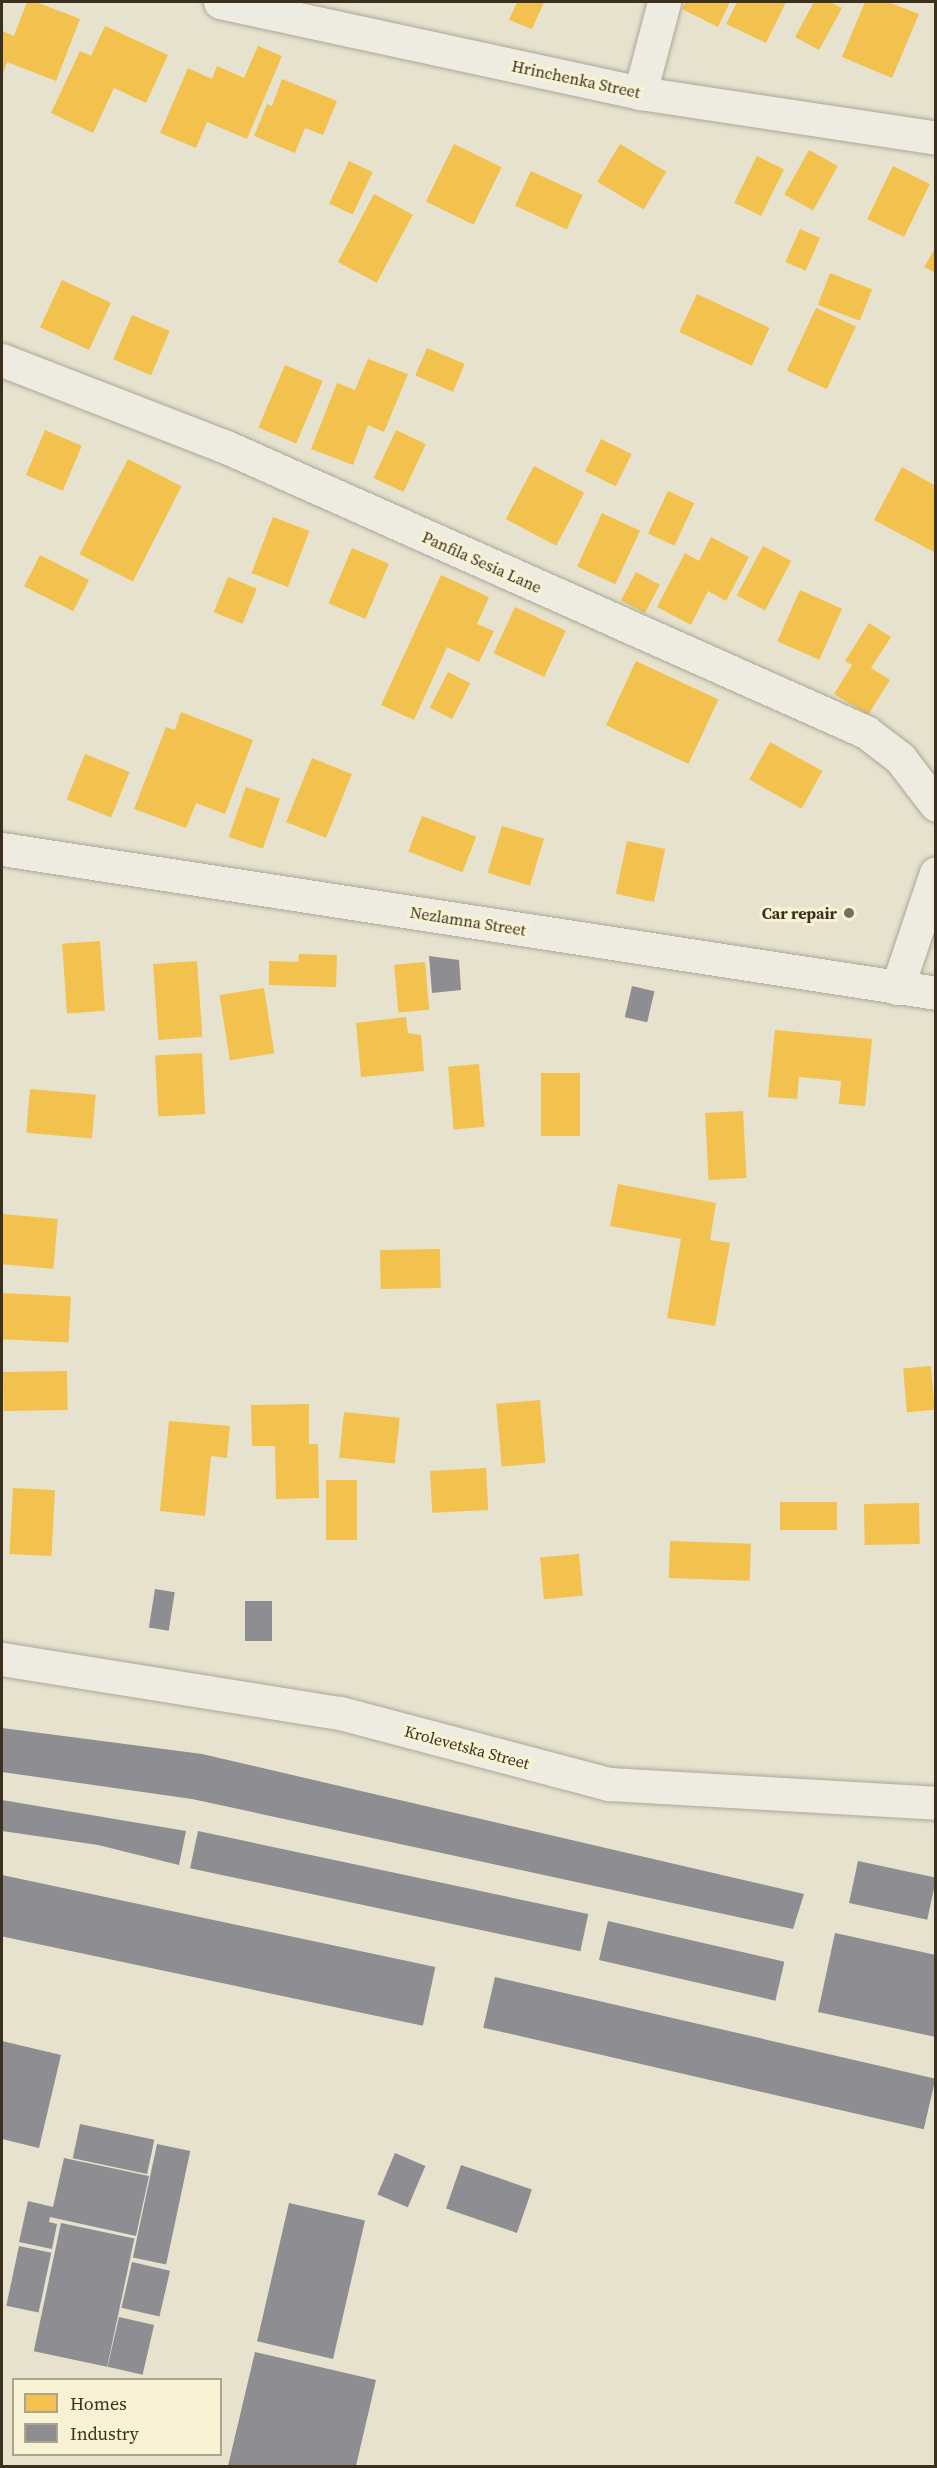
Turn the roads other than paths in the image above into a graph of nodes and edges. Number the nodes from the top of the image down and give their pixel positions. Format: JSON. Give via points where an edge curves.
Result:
{"nodes":[{"id":1,"x":220,"y":2,"type":"edge"},
{"id":2,"x":664,"y":2,"type":"edge"},
{"id":3,"x":640,"y":93,"type":"junction"},
{"id":4,"x":936,"y":138,"type":"edge"},
{"id":5,"x":2,"y":360,"type":"edge"},
{"id":6,"x":936,"y":805,"type":"edge"},
{"id":7,"x":2,"y":849,"type":"edge"},
{"id":8,"x":936,"y":873,"type":"edge"},
{"id":9,"x":897,"y":988,"type":"junction"},
{"id":10,"x":936,"y":993,"type":"edge"},
{"id":11,"x":2,"y":1659,"type":"edge"},
{"id":12,"x":936,"y":1803,"type":"edge"}],
"edges":[{"from":1,"to":3,"type":"street","name":"Hrinchenka Street"},
{"from":2,"to":3,"type":"street"},
{"from":3,"to":4,"type":"street","name":"Hrinchenka Street"},
{"from":5,"to":6,"type":"street","name":"Panfila Sesia Lane","via":[[224,446],[866,732],[900,758]]},
{"from":7,"to":9,"type":"street","name":"Nezlamna Street"},
{"from":8,"to":9,"type":"street"},
{"from":9,"to":10,"type":"street","name":"Nezlamna Street"},
{"from":11,"to":12,"type":"street","name":"Krolevetska Street","via":[[340,1713],[609,1784]]}]}
